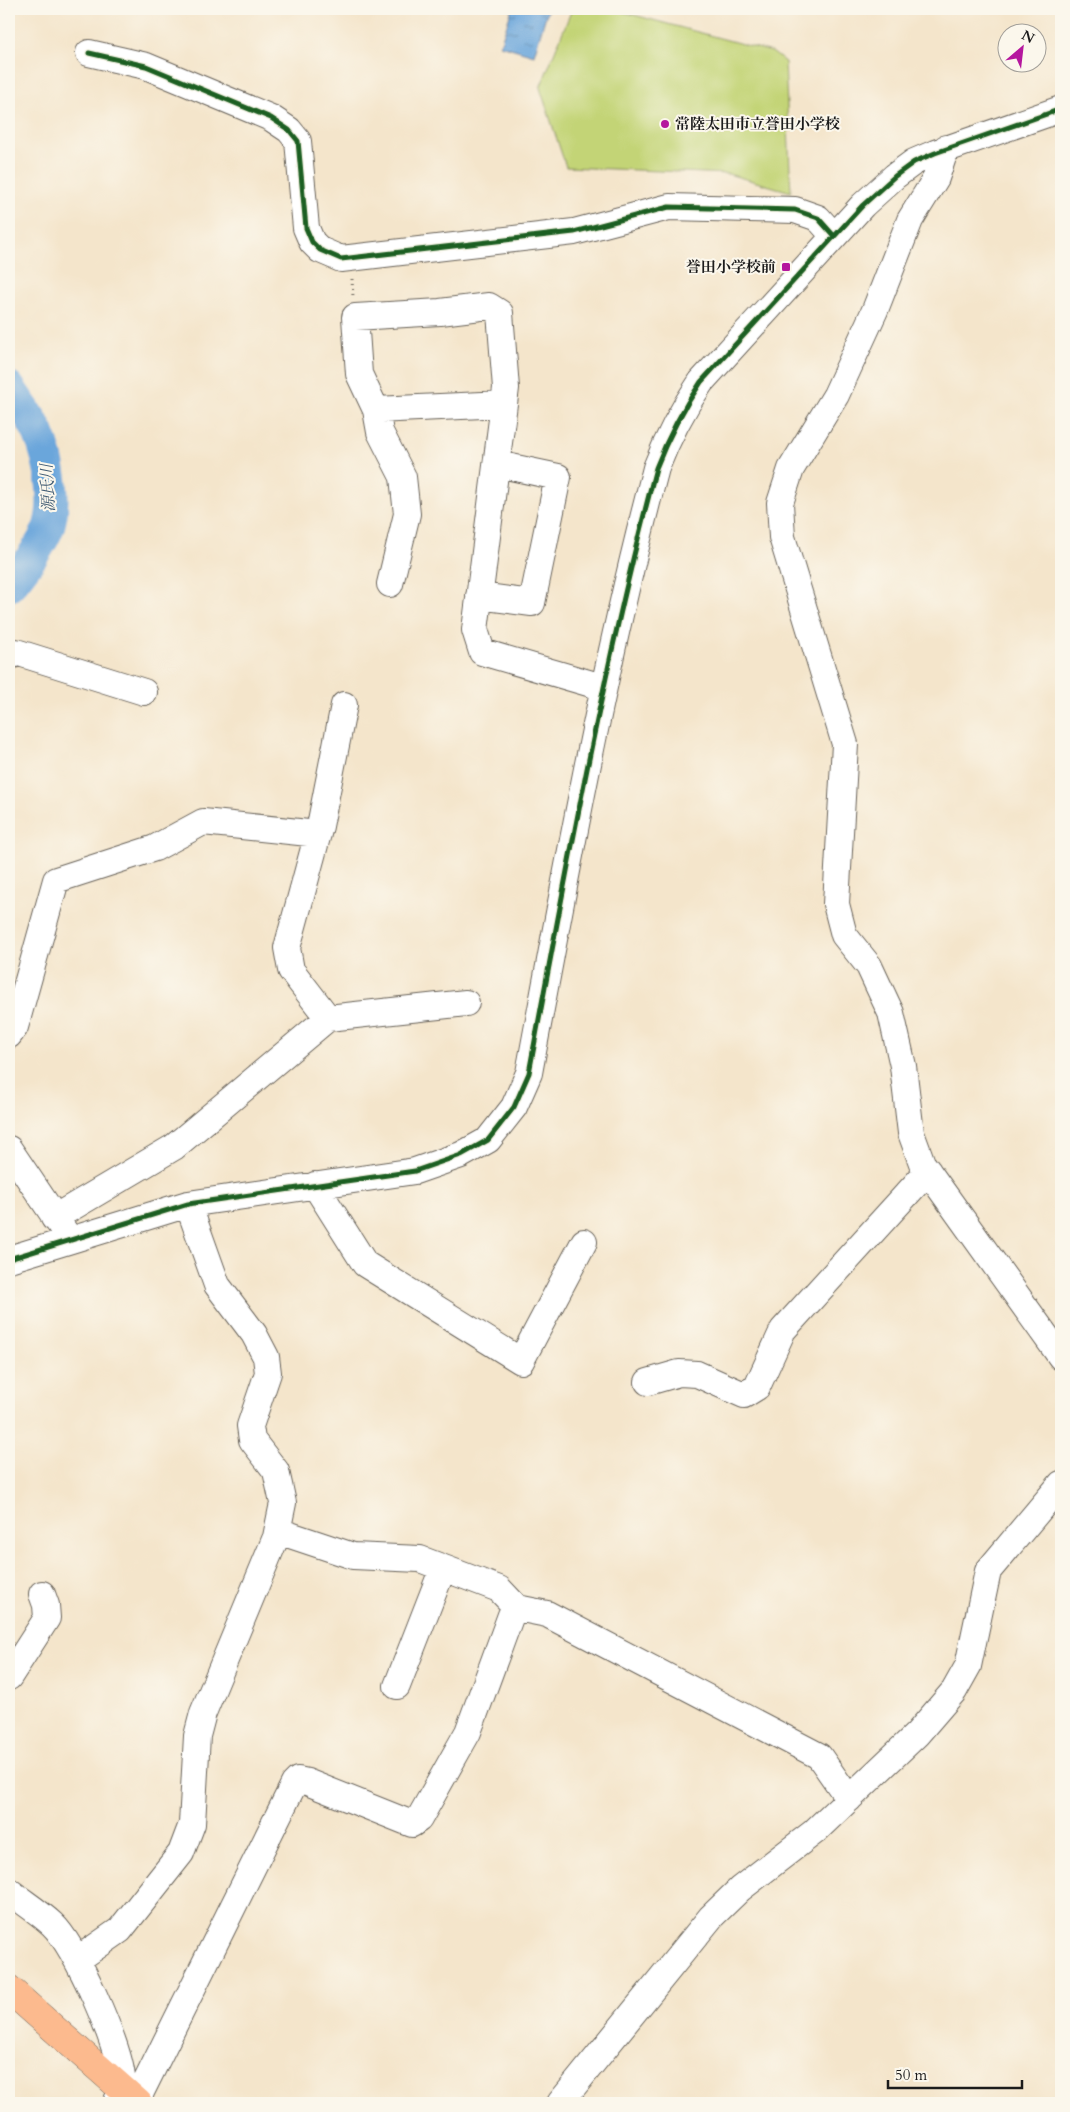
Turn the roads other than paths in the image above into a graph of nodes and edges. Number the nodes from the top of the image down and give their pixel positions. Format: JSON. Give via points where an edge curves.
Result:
{"nodes":[{"id":1,"x":88,"y":53,"type":"dead end"},
{"id":2,"x":1061,"y":109,"type":"edge"},
{"id":3,"x":946,"y":148,"type":"junction"},
{"id":4,"x":834,"y":236,"type":"junction"},
{"id":5,"x":504,"y":404,"type":"junction"},
{"id":6,"x":376,"y":410,"type":"junction"},
{"id":7,"x":497,"y":464,"type":"junction"},
{"id":8,"x":390,"y":584,"type":"dead end"},
{"id":9,"x":479,"y":596,"type":"junction"},
{"id":10,"x":9,"y":657,"type":"edge"},
{"id":11,"x":602,"y":687,"type":"junction"},
{"id":12,"x":144,"y":692,"type":"dead end"},
{"id":13,"x":344,"y":705,"type":"dead end"},
{"id":14,"x":318,"y":834,"type":"junction"},
{"id":15,"x":466,"y":1004,"type":"dead end"},
{"id":16,"x":328,"y":1018,"type":"junction"},
{"id":17,"x":9,"y":1035,"type":"edge"},
{"id":18,"x":9,"y":1148,"type":"edge"},
{"id":19,"x":928,"y":1171,"type":"junction"},
{"id":20,"x":315,"y":1185,"type":"junction"},
{"id":21,"x":188,"y":1204,"type":"junction"},
{"id":22,"x":54,"y":1218,"type":"junction"},
{"id":23,"x":73,"y":1239,"type":"junction"},
{"id":24,"x":584,"y":1242,"type":"dead end"},
{"id":25,"x":9,"y":1259,"type":"edge"},
{"id":26,"x":1061,"y":1357,"type":"edge"},
{"id":27,"x":648,"y":1382,"type":"dead end"},
{"id":28,"x":1061,"y":1484,"type":"edge"},
{"id":29,"x":278,"y":1531,"type":"junction"},
{"id":30,"x":443,"y":1568,"type":"junction"},
{"id":31,"x":42,"y":1594,"type":"dead end"},
{"id":32,"x":518,"y":1608,"type":"junction"},
{"id":33,"x":9,"y":1677,"type":"edge"},
{"id":34,"x":397,"y":1686,"type":"dead end"},
{"id":35,"x":849,"y":1799,"type":"junction"},
{"id":36,"x":9,"y":1891,"type":"edge"},
{"id":37,"x":77,"y":1960,"type":"junction"},
{"id":38,"x":9,"y":1989,"type":"edge"},
{"id":39,"x":128,"y":2099,"type":"edge"},
{"id":40,"x":560,"y":2103,"type":"edge"}],
"edges":[{"from":1,"to":4,"type":"street","via":[[146,66],[263,115],[289,130],[298,142],[306,228],[320,250],[341,259],[574,232],[669,207],[795,210],[818,218]]},
{"from":2,"to":3,"type":"street"},
{"from":3,"to":4,"type":"street","via":[[914,162],[895,176]]},
{"from":3,"to":19,"type":"street","via":[[936,178],[910,220],[875,310],[836,395],[791,469],[780,503],[782,537],[845,744],[836,904],[844,935],[869,966],[891,1013],[903,1066],[911,1133]]},
{"from":4,"to":11,"type":"street","via":[[701,382],[668,438],[653,477]]},
{"from":5,"to":6,"type":"street"},
{"from":5,"to":6,"type":"street","via":[[506,388],[500,313],[488,306],[355,317],[359,374]]},
{"from":5,"to":7,"type":"street"},
{"from":6,"to":8,"type":"street","via":[[380,432],[403,477],[407,514]]},
{"from":7,"to":9,"type":"street"},
{"from":7,"to":9,"type":"street","via":[[558,477],[532,603]]},
{"from":9,"to":11,"type":"street","via":[[475,630],[482,652]]},
{"from":10,"to":12,"type":"street","via":[[16,652]]},
{"from":11,"to":20,"type":"street","via":[[529,1073],[514,1106],[488,1140],[461,1155],[415,1170]]},
{"from":13,"to":14,"type":"street"},
{"from":14,"to":16,"type":"street","via":[[287,948],[291,970]]},
{"from":14,"to":17,"type":"street","via":[[203,822],[156,848],[56,880],[15,1027]]},
{"from":15,"to":16,"type":"street"},
{"from":16,"to":22,"type":"street","via":[[174,1147]]},
{"from":18,"to":22,"type":"street"},
{"from":19,"to":26,"type":"street"},
{"from":19,"to":27,"type":"street","via":[[783,1330],[757,1387],[744,1395],[688,1373]]},
{"from":20,"to":21,"type":"street"},
{"from":20,"to":24,"type":"street","via":[[365,1264],[521,1361]]},
{"from":21,"to":23,"type":"street"},
{"from":21,"to":29,"type":"street","via":[[217,1285],[254,1334],[266,1357],[268,1373],[250,1426],[252,1440],[276,1471],[283,1502]]},
{"from":22,"to":23,"type":"street"},
{"from":23,"to":25,"type":"street"},
{"from":28,"to":35,"type":"street","via":[[988,1571],[968,1666],[954,1692],[917,1734]]},
{"from":29,"to":30,"type":"street","via":[[353,1556],[420,1559]]},
{"from":29,"to":37,"type":"street","via":[[202,1713],[196,1736],[192,1824],[181,1854],[120,1930]]},
{"from":30,"to":32,"type":"street","via":[[499,1589]]},
{"from":30,"to":34,"type":"street"},
{"from":31,"to":33,"type":"street","via":[[47,1618]]},
{"from":32,"to":35,"type":"street","via":[[547,1614],[820,1756]]},
{"from":32,"to":39,"type":"street","via":[[511,1615],[468,1732],[419,1819],[412,1824],[298,1780],[294,1784]]},
{"from":35,"to":40,"type":"street","via":[[711,1917]]},
{"from":36,"to":37,"type":"street","via":[[52,1924]]},
{"from":37,"to":39,"type":"street","via":[[108,2032]]},
{"from":38,"to":39,"type":"main road"}]}
